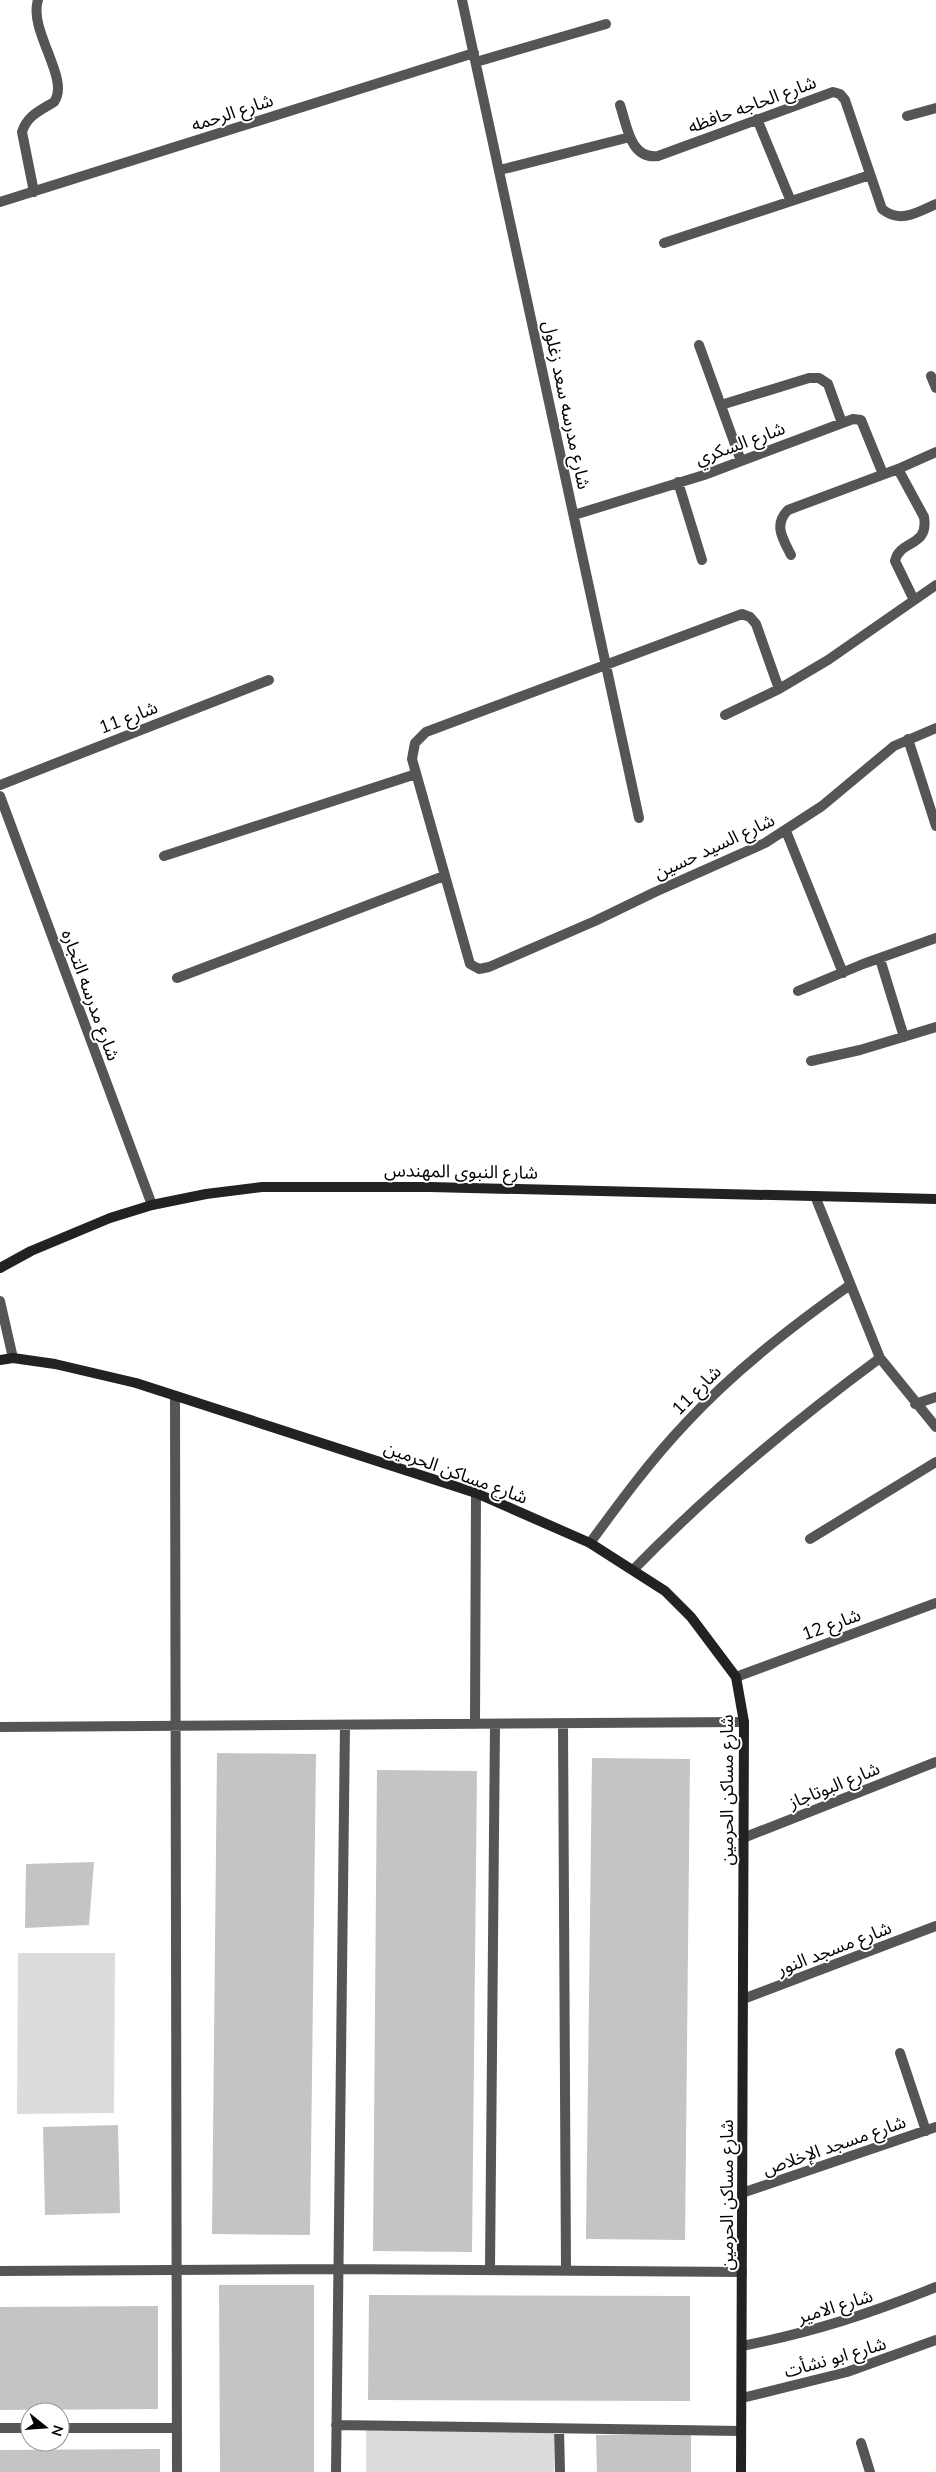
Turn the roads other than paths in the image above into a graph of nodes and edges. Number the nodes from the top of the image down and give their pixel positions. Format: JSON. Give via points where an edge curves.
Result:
{"nodes":[{"id":1,"x":38,"y":0,"type":"edge"},
{"id":2,"x":462,"y":0,"type":"edge"},
{"id":3,"x":606,"y":24,"type":"dead end"},
{"id":4,"x":475,"y":58,"type":"junction"},
{"id":5,"x":620,"y":105,"type":"dead end"},
{"id":6,"x":936,"y":108,"type":"edge"},
{"id":7,"x":907,"y":116,"type":"dead end"},
{"id":8,"x":758,"y":118,"type":"junction"},
{"id":9,"x":630,"y":136,"type":"junction"},
{"id":10,"x":500,"y":170,"type":"junction"},
{"id":11,"x":870,"y":175,"type":"junction"},
{"id":12,"x":34,"y":192,"type":"junction"},
{"id":13,"x":790,"y":200,"type":"junction"},
{"id":14,"x":0,"y":202,"type":"edge"},
{"id":15,"x":936,"y":204,"type":"edge"},
{"id":16,"x":664,"y":243,"type":"dead end"},
{"id":17,"x":699,"y":345,"type":"dead end"},
{"id":18,"x":932,"y":376,"type":"dead end"},
{"id":19,"x":936,"y":388,"type":"edge"},
{"id":20,"x":721,"y":405,"type":"junction"},
{"id":21,"x":842,"y":423,"type":"junction"},
{"id":22,"x":936,"y":452,"type":"edge"},
{"id":23,"x":741,"y":461,"type":"junction"},
{"id":24,"x":898,"y":469,"type":"junction"},
{"id":25,"x":883,"y":474,"type":"junction"},
{"id":26,"x":678,"y":482,"type":"junction"},
{"id":27,"x":574,"y":515,"type":"junction"},
{"id":28,"x":791,"y":556,"type":"dead end"},
{"id":29,"x":702,"y":560,"type":"dead end"},
{"id":30,"x":936,"y":585,"type":"edge"},
{"id":31,"x":914,"y":600,"type":"junction"},
{"id":32,"x":606,"y":666,"type":"junction"},
{"id":33,"x":269,"y":680,"type":"dead end"},
{"id":34,"x":779,"y":689,"type":"junction"},
{"id":35,"x":725,"y":715,"type":"dead end"},
{"id":36,"x":936,"y":728,"type":"edge"},
{"id":37,"x":908,"y":738,"type":"junction"},
{"id":38,"x":416,"y":774,"type":"junction"},
{"id":39,"x":0,"y":785,"type":"edge"},
{"id":40,"x":932,"y":798,"type":"edge"},
{"id":41,"x":1,"y":799,"type":"edge"},
{"id":42,"x":639,"y":818,"type":"dead end"},
{"id":43,"x":936,"y":826,"type":"edge"},
{"id":44,"x":786,"y":831,"type":"junction"},
{"id":45,"x":164,"y":856,"type":"dead end"},
{"id":46,"x":444,"y":876,"type":"junction"},
{"id":47,"x":936,"y":938,"type":"edge"},
{"id":48,"x":880,"y":959,"type":"junction"},
{"id":49,"x":842,"y":972,"type":"junction"},
{"id":50,"x":177,"y":978,"type":"dead end"},
{"id":51,"x":798,"y":991,"type":"dead end"},
{"id":52,"x":936,"y":1027,"type":"edge"},
{"id":53,"x":904,"y":1037,"type":"junction"},
{"id":54,"x":811,"y":1061,"type":"dead end"},
{"id":55,"x":815,"y":1196,"type":"junction"},
{"id":56,"x":936,"y":1199,"type":"edge"},
{"id":57,"x":152,"y":1205,"type":"junction"},
{"id":58,"x":0,"y":1268,"type":"edge"},
{"id":59,"x":850,"y":1285,"type":"junction"},
{"id":60,"x":0,"y":1301,"type":"edge"},
{"id":61,"x":13,"y":1358,"type":"junction"},
{"id":62,"x":880,"y":1358,"type":"junction"},
{"id":63,"x":0,"y":1360,"type":"edge"},
{"id":64,"x":175,"y":1396,"type":"junction"},
{"id":65,"x":936,"y":1397,"type":"edge"},
{"id":66,"x":915,"y":1404,"type":"junction"},
{"id":67,"x":936,"y":1427,"type":"edge"},
{"id":68,"x":936,"y":1462,"type":"edge"},
{"id":69,"x":476,"y":1492,"type":"junction"},
{"id":70,"x":810,"y":1540,"type":"dead end"},
{"id":71,"x":590,"y":1543,"type":"junction"},
{"id":72,"x":634,"y":1569,"type":"junction"},
{"id":73,"x":936,"y":1603,"type":"edge"},
{"id":74,"x":736,"y":1677,"type":"junction"},
{"id":75,"x":744,"y":1722,"type":"junction"},
{"id":76,"x":475,"y":1724,"type":"junction"},
{"id":77,"x":495,"y":1724,"type":"junction"},
{"id":78,"x":563,"y":1724,"type":"junction"},
{"id":79,"x":345,"y":1725,"type":"junction"},
{"id":80,"x":176,"y":1726,"type":"junction"},
{"id":81,"x":0,"y":1727,"type":"edge"},
{"id":82,"x":936,"y":1762,"type":"edge"},
{"id":83,"x":743,"y":1838,"type":"junction"},
{"id":84,"x":936,"y":1926,"type":"edge"},
{"id":85,"x":743,"y":1999,"type":"junction"},
{"id":86,"x":900,"y":2053,"type":"dead end"},
{"id":87,"x":931,"y":2129,"type":"edge"},
{"id":88,"x":742,"y":2193,"type":"junction"},
{"id":89,"x":337,"y":2269,"type":"junction"},
{"id":90,"x":490,"y":2269,"type":"junction"},
{"id":91,"x":177,"y":2270,"type":"junction"},
{"id":92,"x":566,"y":2270,"type":"junction"},
{"id":93,"x":0,"y":2271,"type":"edge"},
{"id":94,"x":742,"y":2272,"type":"junction"},
{"id":95,"x":936,"y":2287,"type":"edge"},
{"id":96,"x":936,"y":2340,"type":"edge"},
{"id":97,"x":742,"y":2346,"type":"junction"},
{"id":98,"x":742,"y":2398,"type":"junction"},
{"id":99,"x":336,"y":2425,"type":"junction"},
{"id":100,"x":0,"y":2428,"type":"edge"},
{"id":101,"x":20,"y":2428,"type":"edge"},
{"id":102,"x":70,"y":2428,"type":"edge"},
{"id":103,"x":177,"y":2428,"type":"junction"},
{"id":104,"x":559,"y":2429,"type":"junction"},
{"id":105,"x":741,"y":2431,"type":"junction"},
{"id":106,"x":861,"y":2443,"type":"dead end"},
{"id":107,"x":177,"y":2472,"type":"edge"},
{"id":108,"x":336,"y":2472,"type":"edge"},
{"id":109,"x":560,"y":2472,"type":"edge"},
{"id":110,"x":741,"y":2472,"type":"edge"},
{"id":111,"x":870,"y":2472,"type":"edge"}],
"edges":[{"from":1,"to":12,"type":"street","via":[[35,8],[39,30],[59,87],[54,102],[31,116],[22,132]]},
{"from":2,"to":4,"type":"street","name":"شارع مدرسه سعد زغلول"},
{"from":3,"to":4,"type":"street","name":"شارع الرحمه"},
{"from":4,"to":10,"type":"street","name":"شارع مدرسه سعد زغلول"},
{"from":4,"to":12,"type":"street","name":"شارع الرحمه"},
{"from":5,"to":9,"type":"street","name":"شارع الحاجه حافظه"},
{"from":6,"to":7,"type":"street"},
{"from":8,"to":9,"type":"street","name":"شارع الحاجه حافظه","via":[[658,156],[641,155]]},
{"from":8,"to":11,"type":"street","name":"شارع الحاجه حافظه","via":[[826,93],[840,94],[845,100]]},
{"from":8,"to":13,"type":"street"},
{"from":9,"to":10,"type":"street"},
{"from":10,"to":27,"type":"street","name":"شارع مدرسه سعد زغلول"},
{"from":11,"to":13,"type":"street"},
{"from":11,"to":15,"type":"street","name":"شارع الحاجه حافظه","via":[[882,209],[888,214],[904,217]]},
{"from":12,"to":14,"type":"street","name":"شارع الرحمه"},
{"from":13,"to":16,"type":"street"},
{"from":17,"to":20,"type":"street"},
{"from":18,"to":19,"type":"street"},
{"from":20,"to":21,"type":"street","via":[[808,378],[819,378],[828,384]]},
{"from":20,"to":23,"type":"street"},
{"from":21,"to":23,"type":"street","name":"شارع السكري"},
{"from":21,"to":25,"type":"street","name":"شارع السكري","via":[[861,420]]},
{"from":22,"to":24,"type":"street"},
{"from":23,"to":26,"type":"street","name":"شارع السكري"},
{"from":24,"to":25,"type":"street"},
{"from":24,"to":31,"type":"street","via":[[924,516],[925,524],[919,539],[900,551],[895,561]]},
{"from":25,"to":28,"type":"street","via":[[788,510],[779,528]]},
{"from":26,"to":27,"type":"street","name":"شارع السكري"},
{"from":26,"to":29,"type":"street"},
{"from":27,"to":32,"type":"street","name":"شارع مدرسه سعد زغلول"},
{"from":30,"to":31,"type":"street"},
{"from":31,"to":34,"type":"street","via":[[828,660]]},
{"from":32,"to":34,"type":"street","via":[[742,614],[756,624]]},
{"from":32,"to":38,"type":"street","via":[[426,732],[415,743],[412,759]]},
{"from":32,"to":42,"type":"street","name":"شارع مدرسه سعد زغلول"},
{"from":33,"to":39,"type":"street","name":"شارع 11"},
{"from":34,"to":35,"type":"street"},
{"from":36,"to":37,"type":"street","name":"شارع السيد حسين"},
{"from":37,"to":40,"type":"street"},
{"from":37,"to":44,"type":"street","name":"شارع السيد حسين"},
{"from":38,"to":45,"type":"street"},
{"from":38,"to":46,"type":"street"},
{"from":40,"to":43,"type":"street"},
{"from":41,"to":57,"type":"street","name":"شارع مدرسه التجاره"},
{"from":44,"to":46,"type":"street","name":"شارع السيد حسين","via":[[595,921],[479,969],[470,964]]},
{"from":44,"to":49,"type":"street"},
{"from":46,"to":50,"type":"street"},
{"from":47,"to":48,"type":"street"},
{"from":48,"to":49,"type":"street"},
{"from":48,"to":53,"type":"street"},
{"from":49,"to":51,"type":"street"},
{"from":52,"to":53,"type":"street"},
{"from":53,"to":54,"type":"street"},
{"from":55,"to":56,"type":"street","name":"شارع النبوى المهندس"},
{"from":55,"to":57,"type":"street","name":"شارع النبوى المهندس","via":[[318,1186],[262,1187]]},
{"from":55,"to":59,"type":"street"},
{"from":57,"to":58,"type":"street","name":"شارع النبوى المهندس","via":[[70,1233]]},
{"from":59,"to":62,"type":"street"},
{"from":59,"to":71,"type":"street","name":"شارع 11","via":[[736,1373],[637,1478]]},
{"from":60,"to":61,"type":"street"},
{"from":61,"to":63,"type":"street"},
{"from":61,"to":64,"type":"street","name":"شارع مساكن الحرمين","via":[[96,1372]]},
{"from":62,"to":66,"type":"street"},
{"from":62,"to":72,"type":"street","via":[[729,1477]]},
{"from":64,"to":69,"type":"street","name":"شارع مساكن الحرمين"},
{"from":64,"to":80,"type":"street"},
{"from":65,"to":66,"type":"street"},
{"from":66,"to":67,"type":"street"},
{"from":68,"to":70,"type":"street"},
{"from":69,"to":71,"type":"street","name":"شارع مساكن الحرمين"},
{"from":69,"to":76,"type":"street"},
{"from":71,"to":72,"type":"street","name":"شارع مساكن الحرمين"},
{"from":72,"to":74,"type":"street","name":"شارع مساكن الحرمين","via":[[665,1591],[691,1617]]},
{"from":73,"to":74,"type":"street","name":"شارع 12"},
{"from":74,"to":75,"type":"street","name":"شارع مساكن الحرمين"},
{"from":75,"to":78,"type":"street"},
{"from":75,"to":83,"type":"street","name":"شارع مساكن الحرمين"},
{"from":76,"to":77,"type":"street"},
{"from":76,"to":79,"type":"street"},
{"from":77,"to":78,"type":"street"},
{"from":77,"to":90,"type":"street"},
{"from":78,"to":92,"type":"street"},
{"from":79,"to":80,"type":"street"},
{"from":79,"to":89,"type":"street"},
{"from":80,"to":81,"type":"street"},
{"from":80,"to":91,"type":"street"},
{"from":82,"to":83,"type":"street","name":"شارع البوتاجاز"},
{"from":83,"to":85,"type":"street","name":"شارع مساكن الحرمين"},
{"from":84,"to":85,"type":"street","name":"شارع مسجد النور"},
{"from":85,"to":88,"type":"street","name":"شارع مساكن الحرمين"},
{"from":86,"to":87,"type":"street"},
{"from":87,"to":88,"type":"street","name":"شارع مسجد الإخلاص"},
{"from":88,"to":94,"type":"street","name":"شارع مساكن الحرمين"},
{"from":89,"to":90,"type":"street"},
{"from":89,"to":91,"type":"street"},
{"from":89,"to":99,"type":"street"},
{"from":90,"to":92,"type":"street"},
{"from":91,"to":93,"type":"street"},
{"from":91,"to":103,"type":"street"},
{"from":92,"to":94,"type":"street"},
{"from":94,"to":97,"type":"street","name":"شارع مساكن الحرمين"},
{"from":95,"to":97,"type":"street","name":"شارع الامير","via":[[837,2324]]},
{"from":96,"to":98,"type":"street","name":"شارع ابو نشأت","via":[[847,2372]]},
{"from":97,"to":98,"type":"street","name":"شارع مساكن الحرمين"},
{"from":98,"to":105,"type":"street","name":"شارع مساكن الحرمين"},
{"from":99,"to":104,"type":"street"},
{"from":99,"to":108,"type":"street"},
{"from":100,"to":101,"type":"street"},
{"from":102,"to":103,"type":"street"},
{"from":103,"to":107,"type":"street"},
{"from":104,"to":105,"type":"street"},
{"from":104,"to":109,"type":"street"},
{"from":105,"to":110,"type":"street","name":"شارع مساكن الحرمين"},
{"from":106,"to":111,"type":"street"}]}
